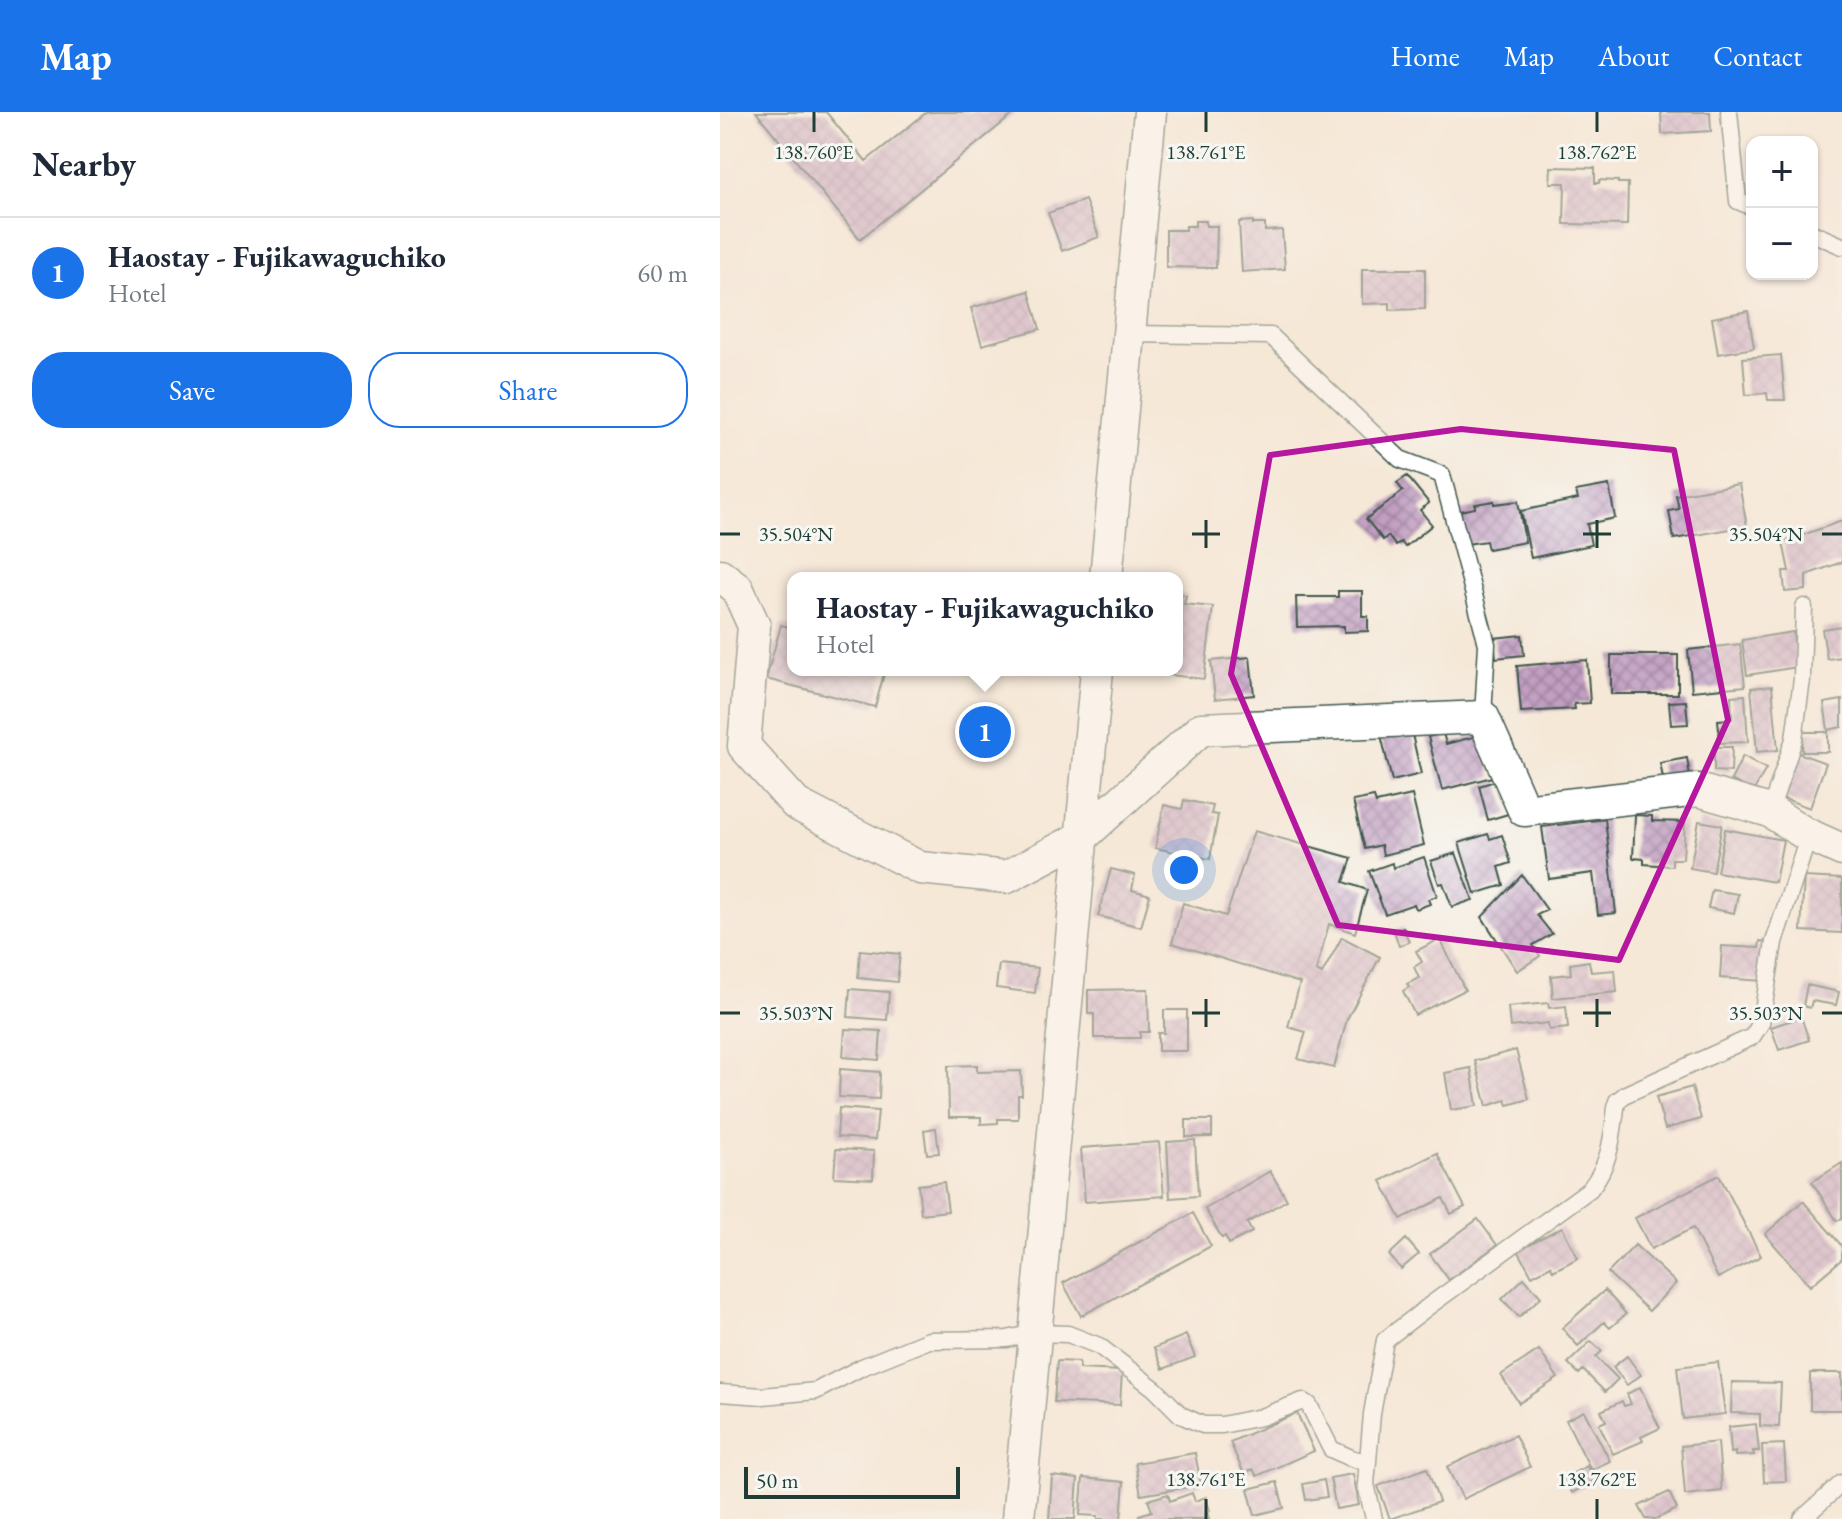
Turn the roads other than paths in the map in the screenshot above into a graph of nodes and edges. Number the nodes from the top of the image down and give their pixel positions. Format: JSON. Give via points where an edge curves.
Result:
{"nodes":[{"id":1,"x":1150,"y":112,"type":"edge"},
{"id":2,"x":1729,"y":112,"type":"edge"},
{"id":3,"x":1746,"y":204,"type":"edge"},
{"id":4,"x":1818,"y":236,"type":"edge"},
{"id":5,"x":1842,"y":246,"type":"edge"},
{"id":6,"x":1129,"y":334,"type":"junction"},
{"id":7,"x":1107,"y":572,"type":"edge"},
{"id":8,"x":720,"y":575,"type":"edge"},
{"id":9,"x":1804,"y":607,"type":"dead end"},
{"id":10,"x":1096,"y":676,"type":"edge"},
{"id":11,"x":1483,"y":717,"type":"junction"},
{"id":12,"x":1770,"y":811,"type":"junction"},
{"id":13,"x":1809,"y":835,"type":"junction"},
{"id":14,"x":1082,"y":837,"type":"junction"},
{"id":15,"x":1842,"y":850,"type":"edge"},
{"id":16,"x":1035,"y":1333,"type":"junction"},
{"id":17,"x":720,"y":1393,"type":"edge"},
{"id":18,"x":1368,"y":1463,"type":"junction"},
{"id":19,"x":1842,"y":1483,"type":"edge"},
{"id":20,"x":1018,"y":1519,"type":"edge"},
{"id":21,"x":1374,"y":1519,"type":"edge"},
{"id":22,"x":1802,"y":1519,"type":"edge"}],
"edges":[{"from":1,"to":6,"type":"street"},
{"from":2,"to":3,"type":"lane","via":[[1738,201]]},
{"from":4,"to":5,"type":"lane"},
{"from":6,"to":7,"type":"street"},
{"from":6,"to":11,"type":"lane","via":[[1271,336],[1400,459],[1442,475],[1487,644]]},
{"from":8,"to":14,"type":"street","via":[[737,588],[754,626],[744,746],[796,804],[920,868],[1007,877]]},
{"from":9,"to":12,"type":"lane","via":[[1794,739]]},
{"from":10,"to":14,"type":"street"},
{"from":11,"to":12,"type":"street","via":[[1524,810],[1698,790]]},
{"from":11,"to":14,"type":"street","via":[[1201,729]]},
{"from":12,"to":13,"type":"street"},
{"from":13,"to":15,"type":"street"},
{"from":13,"to":18,"type":"lane","via":[[1774,942],[1761,1023],[1752,1037],[1617,1101],[1611,1151],[1590,1189],[1385,1340]]},
{"from":14,"to":16,"type":"street"},
{"from":16,"to":17,"type":"lane","via":[[1007,1339],[929,1340],[816,1391]]},
{"from":16,"to":18,"type":"lane","via":[[1068,1334],[1099,1346],[1181,1415],[1203,1425],[1261,1417],[1303,1401],[1331,1449]]},
{"from":16,"to":20,"type":"street"},
{"from":18,"to":21,"type":"lane","via":[[1366,1484]]},
{"from":19,"to":22,"type":"lane"}]}
